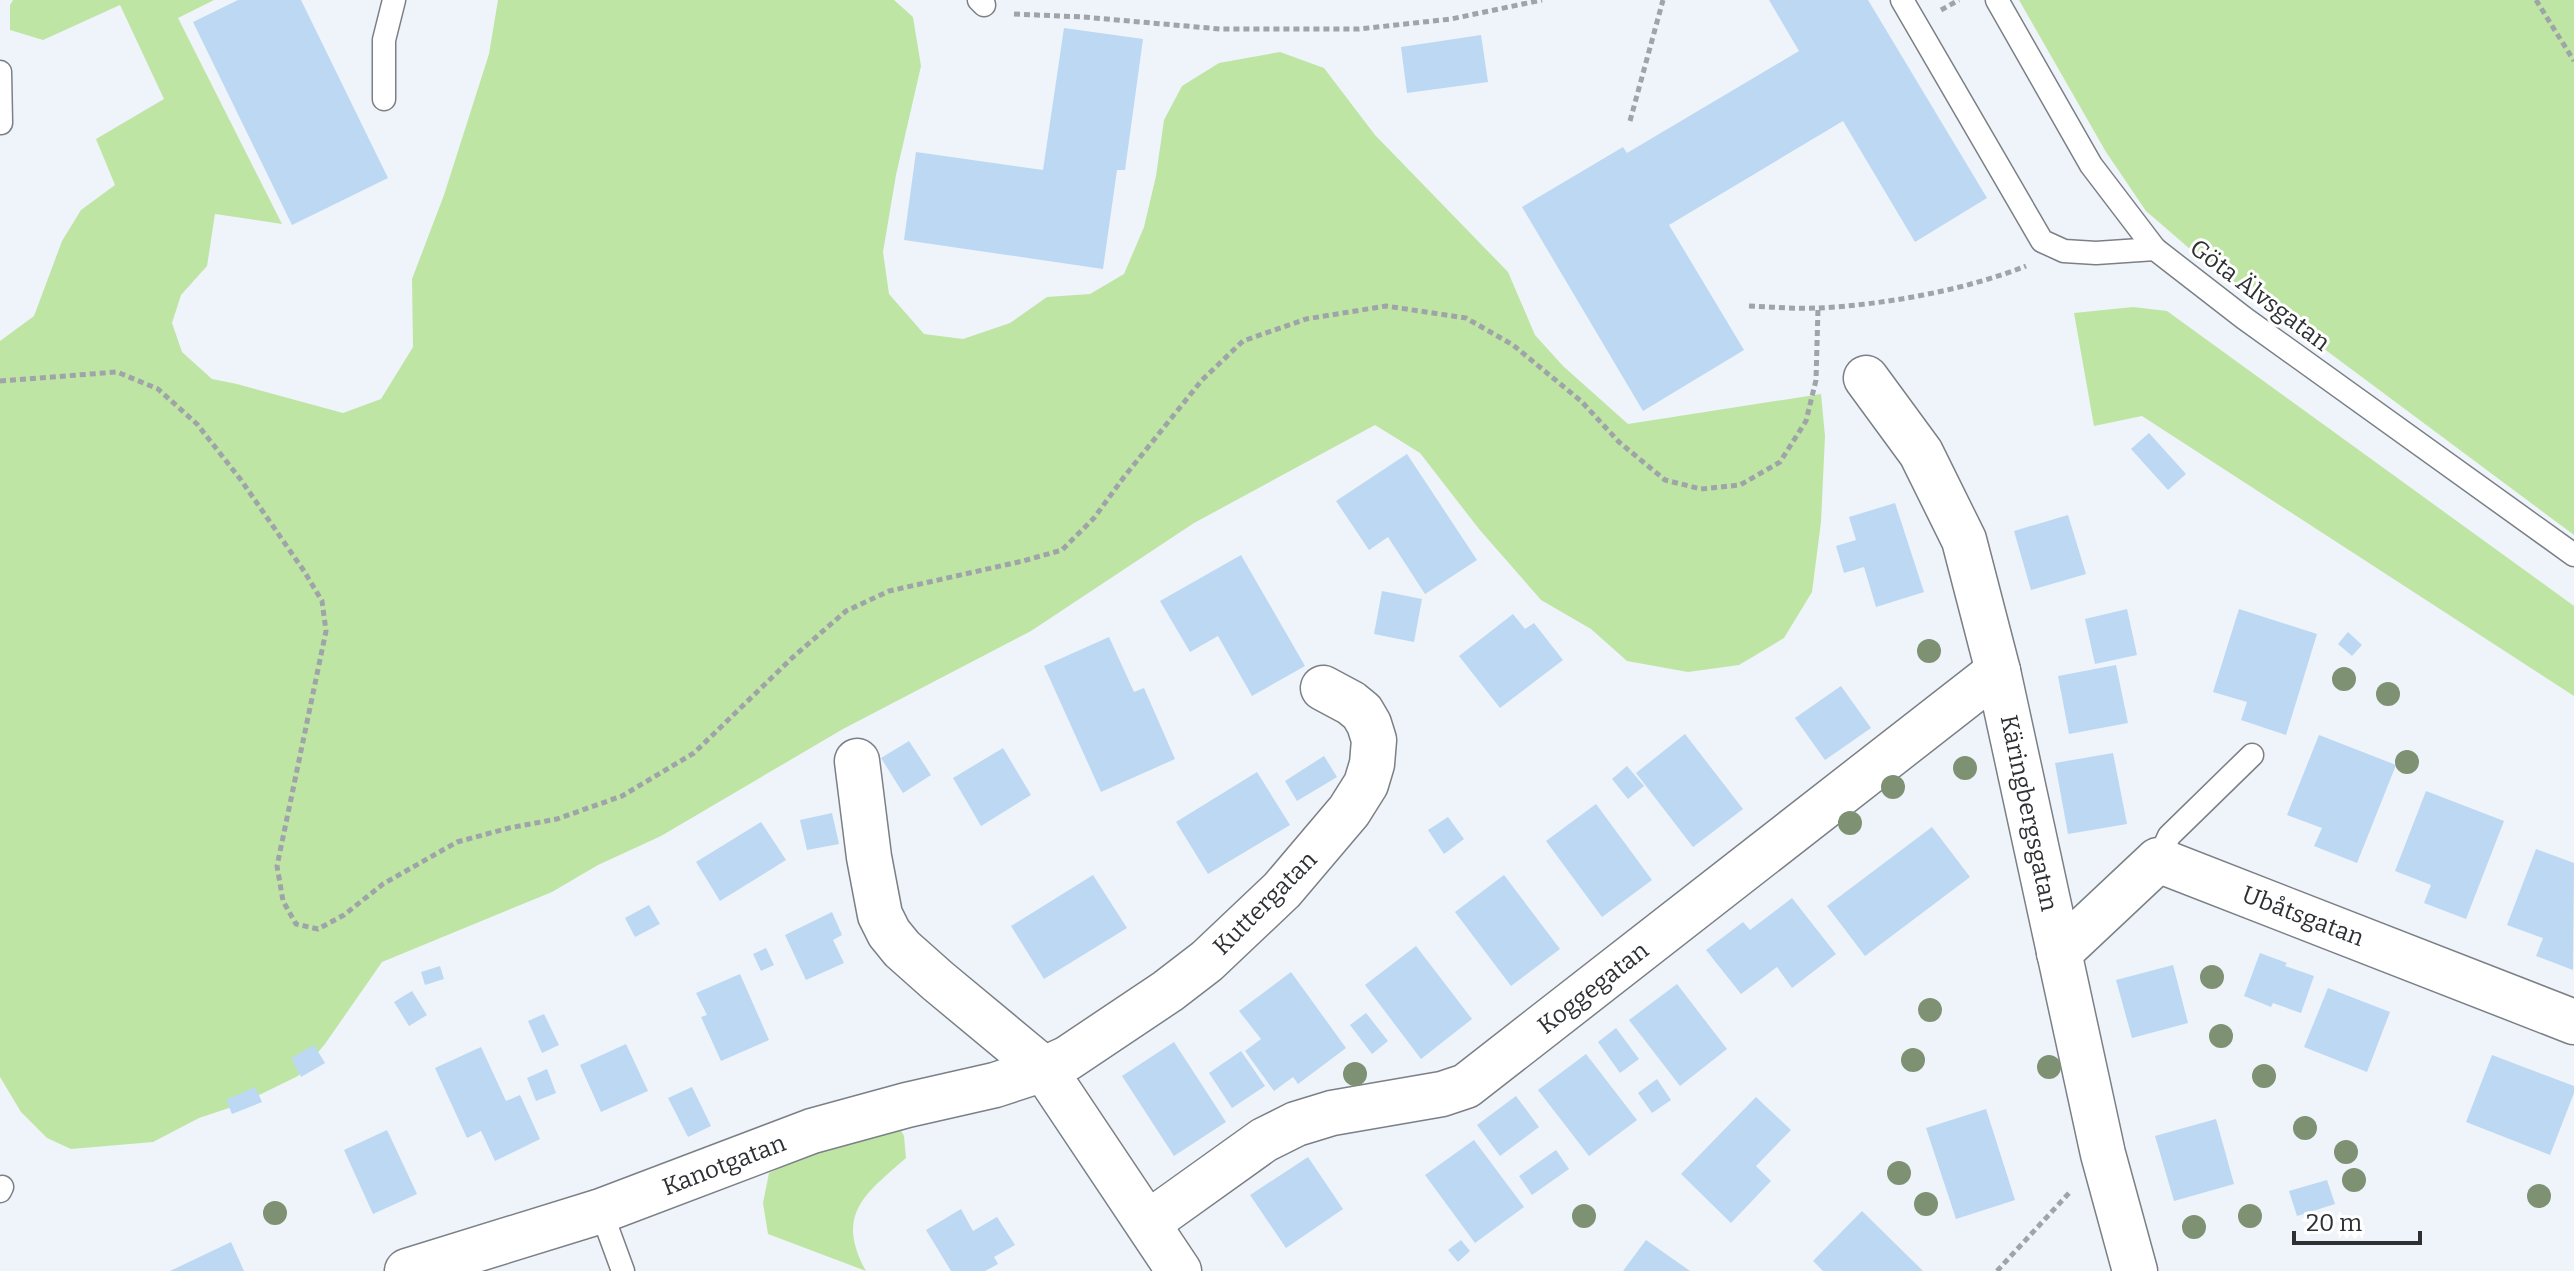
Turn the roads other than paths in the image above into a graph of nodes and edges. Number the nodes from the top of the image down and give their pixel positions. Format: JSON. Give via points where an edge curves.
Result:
{"nodes":[{"id":1,"x":394,"y":0,"type":"edge"},
{"id":2,"x":1902,"y":0,"type":"edge"},
{"id":3,"x":1997,"y":0,"type":"edge"},
{"id":4,"x":0,"y":72,"type":"edge"},
{"id":5,"x":384,"y":99,"type":"dead end"},
{"id":6,"x":1,"y":123,"type":"edge"},
{"id":7,"x":2155,"y":249,"type":"junction"},
{"id":8,"x":1866,"y":378,"type":"dead end"},
{"id":9,"x":2574,"y":555,"type":"edge"},
{"id":10,"x":1998,"y":671,"type":"junction"},
{"id":11,"x":1323,"y":688,"type":"dead end"},
{"id":12,"x":2252,"y":755,"type":"dead end"},
{"id":13,"x":857,"y":761,"type":"dead end"},
{"id":14,"x":2158,"y":860,"type":"junction"},
{"id":15,"x":2059,"y":953,"type":"junction"},
{"id":16,"x":2574,"y":1022,"type":"edge"},
{"id":17,"x":1044,"y":1069,"type":"junction"},
{"id":18,"x":601,"y":1211,"type":"junction"},
{"id":19,"x":1148,"y":1223,"type":"junction"},
{"id":20,"x":407,"y":1271,"type":"edge"},
{"id":21,"x":623,"y":1271,"type":"edge"},
{"id":22,"x":1179,"y":1271,"type":"edge"},
{"id":23,"x":2135,"y":1271,"type":"edge"}],
"edges":[{"from":1,"to":5,"type":"lane","via":[[384,40]]},
{"from":2,"to":7,"type":"lane","via":[[2042,241],[2064,251]]},
{"from":3,"to":7,"type":"lane","name":"Göta Älvsgatan","via":[[2091,165]]},
{"from":4,"to":6,"type":"lane"},
{"from":7,"to":9,"type":"lane","name":"Göta Älvsgatan"},
{"from":8,"to":10,"type":"street","name":"Käringbergsgatan","via":[[1921,453],[1964,540]]},
{"from":10,"to":15,"type":"street","name":"Käringbergsgatan"},
{"from":10,"to":19,"type":"street","name":"Koggegatan","via":[[1466,1086],[1296,1124],[1264,1140]]},
{"from":11,"to":17,"type":"street","name":"Kuttergatan","via":[[1362,712],[1374,740],[1366,784],[1349,811],[1282,890],[1207,961],[1068,1058]]},
{"from":12,"to":14,"type":"lane","via":[[2169,836]]},
{"from":13,"to":17,"type":"street","via":[[871,868],[889,933]]},
{"from":14,"to":15,"type":"street"},
{"from":14,"to":16,"type":"street","name":"Ubåtsgatan"},
{"from":15,"to":23,"type":"street","name":"Käringbergsgatan"},
{"from":17,"to":18,"type":"street","name":"Kanotgatan","via":[[812,1131]]},
{"from":17,"to":19,"type":"street"},
{"from":18,"to":20,"type":"street","name":"Kanotgatan"},
{"from":18,"to":21,"type":"lane"},
{"from":19,"to":22,"type":"street"}]}
